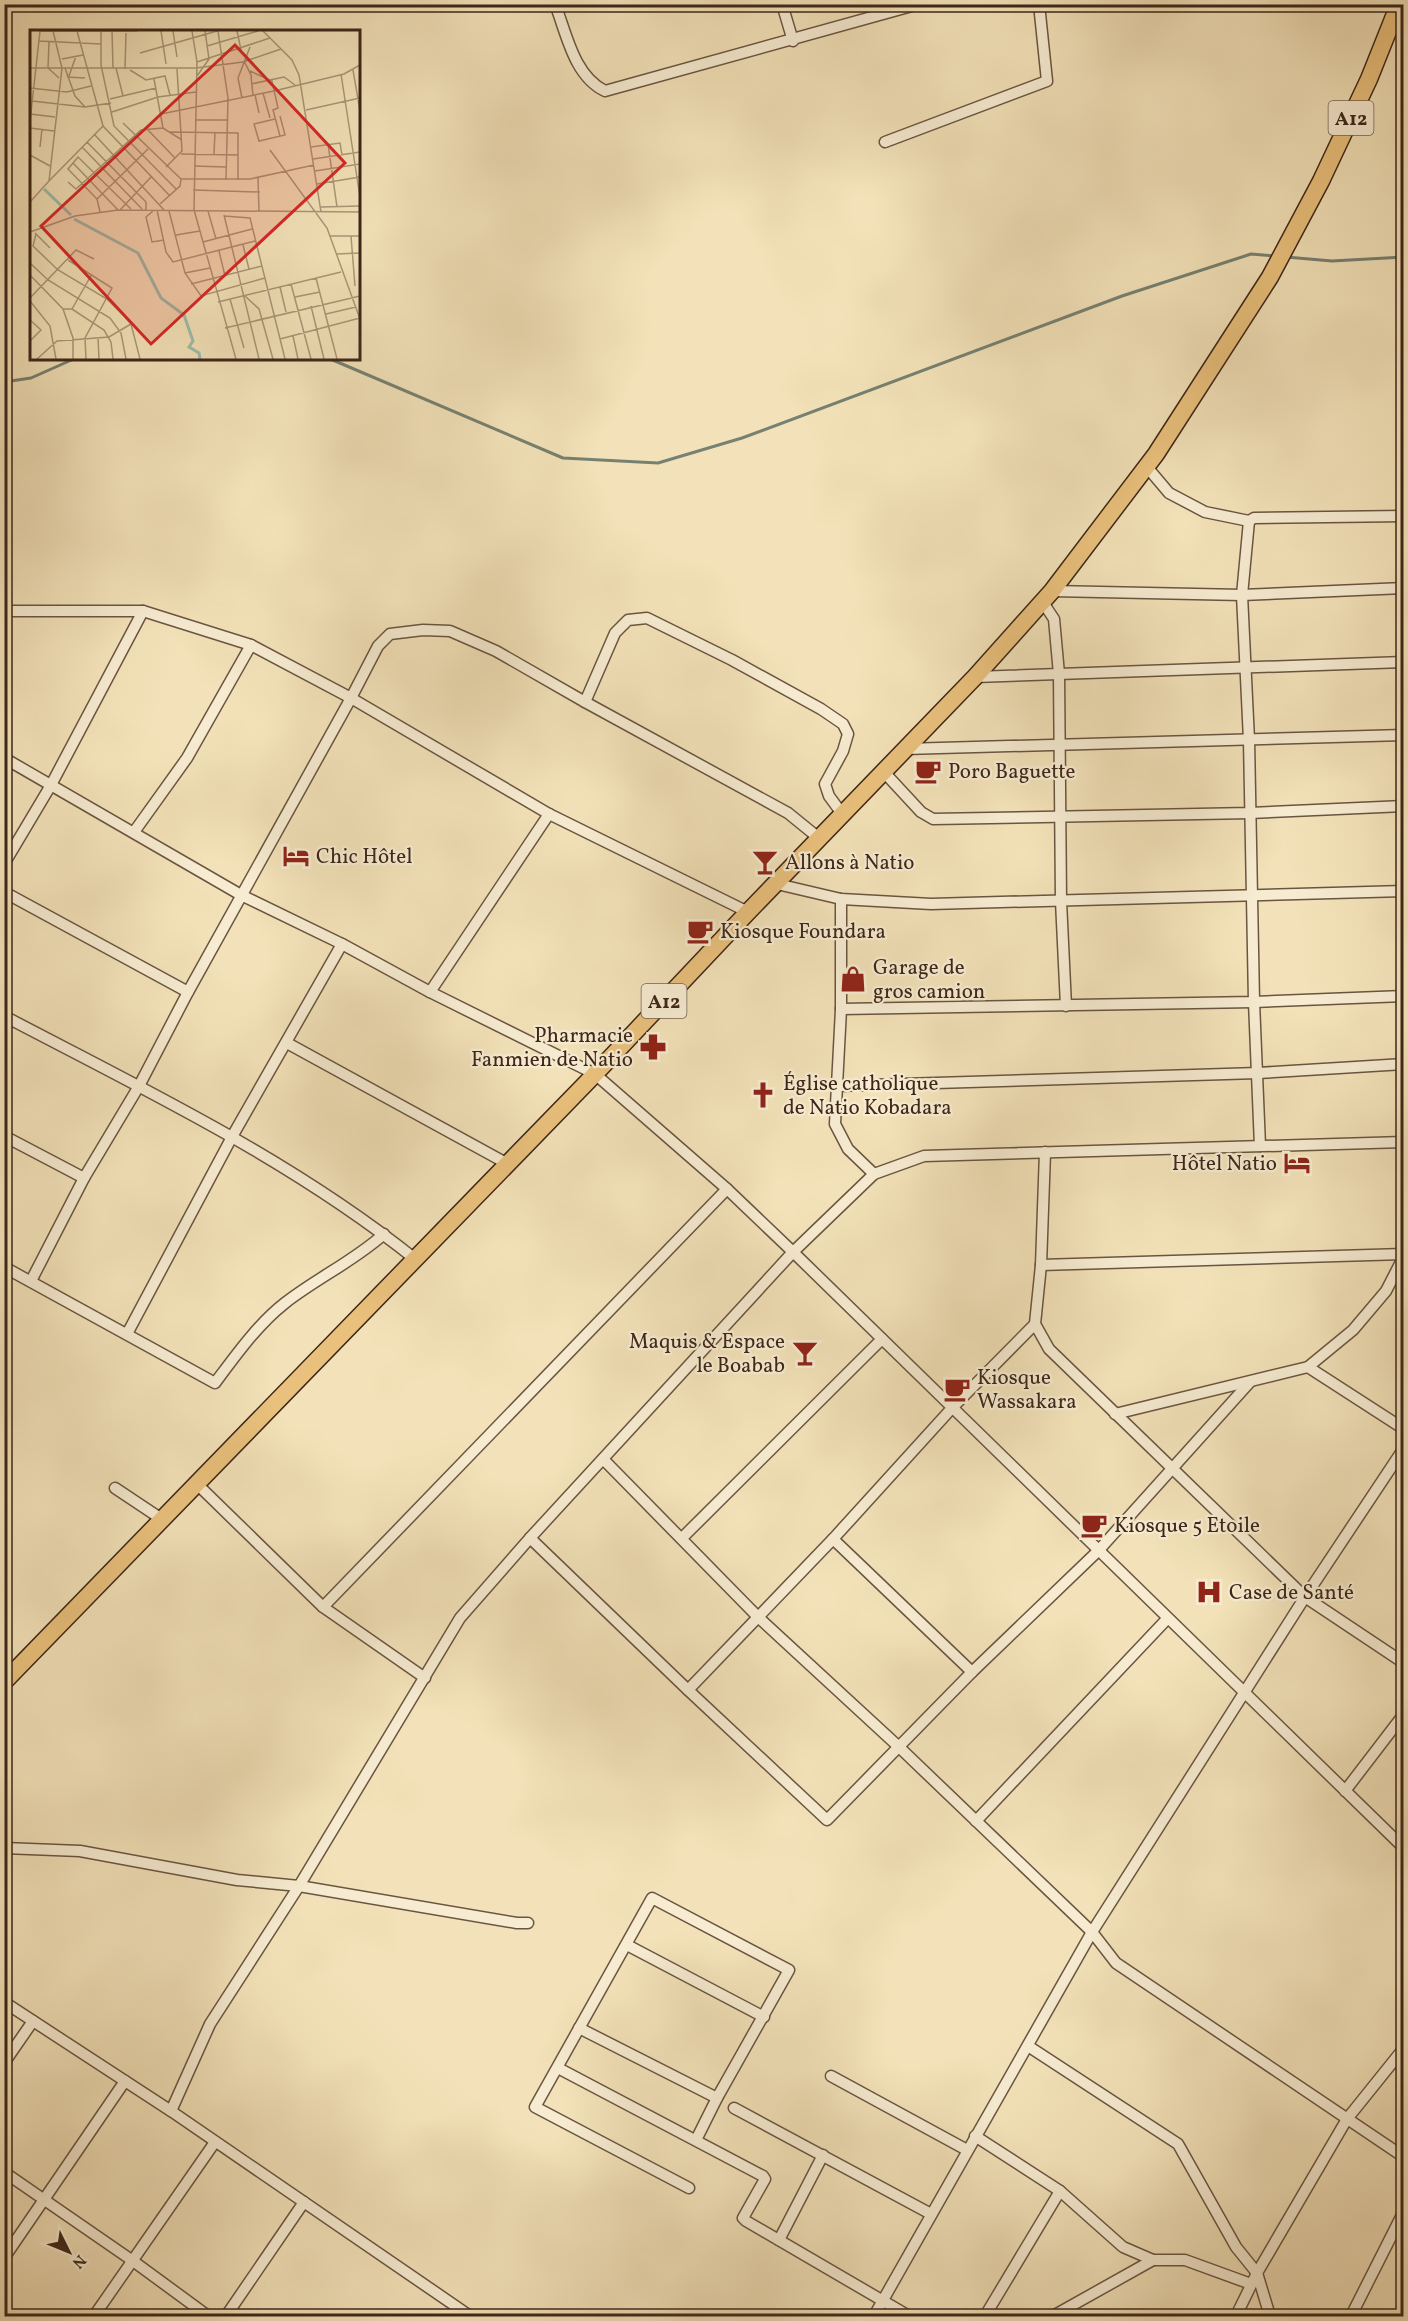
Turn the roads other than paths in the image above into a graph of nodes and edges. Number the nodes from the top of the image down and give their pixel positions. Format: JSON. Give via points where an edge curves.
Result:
{"nodes":[{"id":1,"x":555,"y":4,"type":"edge"},
{"id":2,"x":782,"y":4,"type":"edge"},
{"id":3,"x":919,"y":4,"type":"edge"},
{"id":4,"x":1039,"y":4,"type":"edge"},
{"id":5,"x":1400,"y":4,"type":"edge"},
{"id":6,"x":793,"y":41,"type":"junction"},
{"id":7,"x":885,"y":142,"type":"dead end"},
{"id":8,"x":1147,"y":467,"type":"junction"},
{"id":9,"x":1404,"y":516,"type":"edge"},
{"id":10,"x":1249,"y":521,"type":"junction"},
{"id":11,"x":1404,"y":588,"type":"edge"},
{"id":12,"x":1242,"y":595,"type":"junction"},
{"id":13,"x":1047,"y":596,"type":"junction"},
{"id":14,"x":143,"y":611,"type":"junction"},
{"id":15,"x":4,"y":619,"type":"edge"},
{"id":16,"x":251,"y":645,"type":"junction"},
{"id":17,"x":1404,"y":662,"type":"edge"},
{"id":18,"x":1245,"y":668,"type":"junction"},
{"id":19,"x":1059,"y":674,"type":"junction"},
{"id":20,"x":975,"y":677,"type":"junction"},
{"id":21,"x":351,"y":698,"type":"junction"},
{"id":22,"x":585,"y":702,"type":"junction"},
{"id":23,"x":1404,"y":735,"type":"edge"},
{"id":24,"x":1249,"y":740,"type":"junction"},
{"id":25,"x":1058,"y":744,"type":"junction"},
{"id":26,"x":905,"y":748,"type":"junction"},
{"id":27,"x":4,"y":758,"type":"edge"},
{"id":28,"x":883,"y":771,"type":"junction"},
{"id":29,"x":51,"y":785,"type":"junction"},
{"id":30,"x":1404,"y":806,"type":"edge"},
{"id":31,"x":1250,"y":813,"type":"junction"},
{"id":32,"x":549,"y":814,"type":"junction"},
{"id":33,"x":843,"y":815,"type":"junction"},
{"id":34,"x":1061,"y":817,"type":"junction"},
{"id":35,"x":134,"y":832,"type":"junction"},
{"id":36,"x":820,"y":839,"type":"junction"},
{"id":37,"x":4,"y":864,"type":"edge"},
{"id":38,"x":777,"y":884,"type":"junction"},
{"id":39,"x":1404,"y":891,"type":"edge"},
{"id":40,"x":4,"y":892,"type":"edge"},
{"id":41,"x":241,"y":896,"type":"junction"},
{"id":42,"x":1253,"y":896,"type":"junction"},
{"id":43,"x":841,"y":899,"type":"junction"},
{"id":44,"x":1061,"y":901,"type":"junction"},
{"id":45,"x":748,"y":912,"type":"junction"},
{"id":46,"x":342,"y":944,"type":"junction"},
{"id":47,"x":188,"y":992,"type":"junction"},
{"id":48,"x":430,"y":992,"type":"junction"},
{"id":49,"x":1404,"y":996,"type":"edge"},
{"id":50,"x":1254,"y":1002,"type":"junction"},
{"id":51,"x":1066,"y":1006,"type":"junction"},
{"id":52,"x":841,"y":1009,"type":"junction"},
{"id":53,"x":4,"y":1016,"type":"edge"},
{"id":54,"x":286,"y":1043,"type":"junction"},
{"id":55,"x":1404,"y":1064,"type":"edge"},
{"id":56,"x":1258,"y":1073,"type":"junction"},
{"id":57,"x":595,"y":1074,"type":"junction"},
{"id":58,"x":139,"y":1086,"type":"junction"},
{"id":59,"x":836,"y":1086,"type":"junction"},
{"id":60,"x":233,"y":1135,"type":"junction"},
{"id":61,"x":4,"y":1136,"type":"edge"},
{"id":62,"x":1404,"y":1142,"type":"edge"},
{"id":63,"x":1260,"y":1146,"type":"junction"},
{"id":64,"x":1045,"y":1152,"type":"junction"},
{"id":65,"x":508,"y":1164,"type":"junction"},
{"id":66,"x":874,"y":1174,"type":"junction"},
{"id":67,"x":84,"y":1178,"type":"junction"},
{"id":68,"x":727,"y":1189,"type":"junction"},
{"id":69,"x":384,"y":1234,"type":"junction"},
{"id":70,"x":793,"y":1252,"type":"junction"},
{"id":71,"x":1404,"y":1255,"type":"edge"},
{"id":72,"x":415,"y":1259,"type":"junction"},
{"id":73,"x":1041,"y":1265,"type":"junction"},
{"id":74,"x":4,"y":1267,"type":"edge"},
{"id":75,"x":32,"y":1281,"type":"junction"},
{"id":76,"x":1035,"y":1323,"type":"junction"},
{"id":77,"x":127,"y":1334,"type":"junction"},
{"id":78,"x":882,"y":1339,"type":"junction"},
{"id":79,"x":1308,"y":1367,"type":"junction"},
{"id":80,"x":1250,"y":1382,"type":"junction"},
{"id":81,"x":952,"y":1408,"type":"junction"},
{"id":82,"x":1115,"y":1414,"type":"junction"},
{"id":83,"x":1404,"y":1429,"type":"edge"},
{"id":84,"x":1404,"y":1448,"type":"edge"},
{"id":85,"x":603,"y":1459,"type":"junction"},
{"id":86,"x":1171,"y":1468,"type":"junction"},
{"id":87,"x":197,"y":1484,"type":"junction"},
{"id":88,"x":115,"y":1488,"type":"dead end"},
{"id":89,"x":163,"y":1520,"type":"junction"},
{"id":90,"x":530,"y":1538,"type":"junction"},
{"id":91,"x":682,"y":1538,"type":"junction"},
{"id":92,"x":832,"y":1539,"type":"junction"},
{"id":93,"x":1098,"y":1551,"type":"junction"},
{"id":94,"x":1305,"y":1597,"type":"junction"},
{"id":95,"x":323,"y":1607,"type":"junction"},
{"id":96,"x":758,"y":1617,"type":"junction"},
{"id":97,"x":1167,"y":1619,"type":"junction"},
{"id":98,"x":1404,"y":1663,"type":"edge"},
{"id":99,"x":972,"y":1672,"type":"junction"},
{"id":100,"x":425,"y":1678,"type":"junction"},
{"id":101,"x":4,"y":1682,"type":"edge"},
{"id":102,"x":688,"y":1690,"type":"junction"},
{"id":103,"x":1243,"y":1693,"type":"junction"},
{"id":104,"x":1404,"y":1714,"type":"edge"},
{"id":105,"x":899,"y":1747,"type":"junction"},
{"id":106,"x":1344,"y":1791,"type":"junction"},
{"id":107,"x":976,"y":1821,"type":"junction"},
{"id":108,"x":4,"y":1848,"type":"edge"},
{"id":109,"x":1404,"y":1848,"type":"edge"},
{"id":110,"x":300,"y":1886,"type":"junction"},
{"id":111,"x":528,"y":1923,"type":"dead end"},
{"id":112,"x":1092,"y":1932,"type":"junction"},
{"id":113,"x":627,"y":1945,"type":"junction"},
{"id":114,"x":4,"y":2002,"type":"edge"},
{"id":115,"x":764,"y":2017,"type":"junction"},
{"id":116,"x":33,"y":2021,"type":"junction"},
{"id":117,"x":579,"y":2028,"type":"junction"},
{"id":118,"x":1028,"y":2046,"type":"junction"},
{"id":119,"x":1404,"y":2048,"type":"edge"},
{"id":120,"x":4,"y":2063,"type":"edge"},
{"id":121,"x":558,"y":2068,"type":"junction"},
{"id":122,"x":831,"y":2076,"type":"dead end"},
{"id":123,"x":125,"y":2081,"type":"junction"},
{"id":124,"x":717,"y":2098,"type":"junction"},
{"id":125,"x":734,"y":2108,"type":"dead end"},
{"id":126,"x":171,"y":2111,"type":"junction"},
{"id":127,"x":1347,"y":2119,"type":"junction"},
{"id":128,"x":975,"y":2136,"type":"junction"},
{"id":129,"x":696,"y":2140,"type":"junction"},
{"id":130,"x":215,"y":2142,"type":"junction"},
{"id":131,"x":967,"y":2150,"type":"junction"},
{"id":132,"x":823,"y":2155,"type":"junction"},
{"id":133,"x":1404,"y":2157,"type":"edge"},
{"id":134,"x":4,"y":2172,"type":"edge"},
{"id":135,"x":689,"y":2188,"type":"dead end"},
{"id":136,"x":1060,"y":2191,"type":"junction"},
{"id":137,"x":44,"y":2200,"type":"junction"},
{"id":138,"x":304,"y":2202,"type":"junction"},
{"id":139,"x":1404,"y":2211,"type":"edge"},
{"id":140,"x":931,"y":2214,"type":"junction"},
{"id":141,"x":779,"y":2240,"type":"junction"},
{"id":142,"x":4,"y":2258,"type":"edge"},
{"id":143,"x":1153,"y":2260,"type":"junction"},
{"id":144,"x":133,"y":2261,"type":"junction"},
{"id":145,"x":1257,"y":2273,"type":"junction"},
{"id":146,"x":1251,"y":2284,"type":"junction"},
{"id":147,"x":883,"y":2300,"type":"junction"},
{"id":148,"x":94,"y":2316,"type":"edge"},
{"id":149,"x":208,"y":2316,"type":"edge"},
{"id":150,"x":226,"y":2316,"type":"edge"},
{"id":151,"x":470,"y":2316,"type":"edge"},
{"id":152,"x":874,"y":2316,"type":"edge"},
{"id":153,"x":909,"y":2316,"type":"edge"},
{"id":154,"x":985,"y":2316,"type":"edge"},
{"id":155,"x":1053,"y":2316,"type":"edge"},
{"id":156,"x":1236,"y":2316,"type":"edge"},
{"id":157,"x":1270,"y":2316,"type":"edge"},
{"id":158,"x":1351,"y":2316,"type":"edge"}],
"edges":[{"from":1,"to":6,"type":"street","via":[[581,72],[593,86],[605,91]]},
{"from":2,"to":6,"type":"street"},
{"from":3,"to":6,"type":"street"},
{"from":4,"to":7,"type":"street","via":[[1047,81]]},
{"from":5,"to":8,"type":"main road","number":"A12","via":[[1359,99],[1270,277]]},
{"from":8,"to":10,"type":"street","via":[[1169,493],[1205,512]]},
{"from":8,"to":13,"type":"main road","number":"A12"},
{"from":9,"to":10,"type":"street"},
{"from":10,"to":12,"type":"street"},
{"from":11,"to":12,"type":"street"},
{"from":12,"to":13,"type":"street"},
{"from":12,"to":18,"type":"street"},
{"from":13,"to":19,"type":"street","via":[[1054,619]]},
{"from":13,"to":20,"type":"main road","number":"A12"},
{"from":14,"to":15,"type":"street","via":[[8,611]]},
{"from":14,"to":16,"type":"street"},
{"from":14,"to":29,"type":"street"},
{"from":16,"to":21,"type":"street"},
{"from":16,"to":35,"type":"street","via":[[187,758]]},
{"from":17,"to":18,"type":"street"},
{"from":18,"to":19,"type":"street"},
{"from":18,"to":24,"type":"street"},
{"from":19,"to":20,"type":"street"},
{"from":19,"to":25,"type":"street"},
{"from":20,"to":26,"type":"main road","number":"A12"},
{"from":21,"to":22,"type":"street","via":[[378,646],[390,634],[423,630],[450,631],[496,651]]},
{"from":21,"to":32,"type":"street"},
{"from":21,"to":41,"type":"street"},
{"from":22,"to":33,"type":"street","via":[[615,633],[628,620],[647,618],[732,660],[843,724],[848,734],[843,751],[825,784]]},
{"from":22,"to":36,"type":"street","via":[[788,813]]},
{"from":23,"to":24,"type":"street"},
{"from":24,"to":25,"type":"street"},
{"from":24,"to":31,"type":"street"},
{"from":25,"to":26,"type":"street"},
{"from":25,"to":34,"type":"street"},
{"from":26,"to":28,"type":"main road","number":"A12"},
{"from":27,"to":29,"type":"street"},
{"from":28,"to":33,"type":"main road","number":"A12"},
{"from":28,"to":34,"type":"street","via":[[921,812],[933,819]]},
{"from":29,"to":35,"type":"street"},
{"from":29,"to":37,"type":"street"},
{"from":30,"to":31,"type":"street"},
{"from":31,"to":34,"type":"street"},
{"from":31,"to":42,"type":"street"},
{"from":32,"to":45,"type":"street"},
{"from":32,"to":48,"type":"street"},
{"from":33,"to":36,"type":"main road","number":"A12"},
{"from":34,"to":44,"type":"street"},
{"from":35,"to":41,"type":"street"},
{"from":36,"to":38,"type":"main road","number":"A12"},
{"from":38,"to":43,"type":"street"},
{"from":38,"to":45,"type":"main road","number":"A12"},
{"from":39,"to":42,"type":"street"},
{"from":40,"to":47,"type":"street"},
{"from":41,"to":46,"type":"street"},
{"from":41,"to":47,"type":"street"},
{"from":42,"to":44,"type":"street"},
{"from":42,"to":50,"type":"street"},
{"from":43,"to":44,"type":"street","via":[[931,904]]},
{"from":43,"to":52,"type":"street"},
{"from":44,"to":51,"type":"street"},
{"from":45,"to":57,"type":"main road","number":"A12"},
{"from":46,"to":48,"type":"street"},
{"from":46,"to":54,"type":"street"},
{"from":47,"to":58,"type":"street"},
{"from":48,"to":57,"type":"street"},
{"from":49,"to":50,"type":"street"},
{"from":50,"to":51,"type":"street"},
{"from":50,"to":56,"type":"street"},
{"from":51,"to":52,"type":"street"},
{"from":52,"to":59,"type":"street"},
{"from":53,"to":58,"type":"street"},
{"from":54,"to":60,"type":"street"},
{"from":54,"to":65,"type":"street"},
{"from":55,"to":56,"type":"street"},
{"from":56,"to":59,"type":"street"},
{"from":56,"to":63,"type":"street"},
{"from":57,"to":65,"type":"main road","number":"A12"},
{"from":57,"to":68,"type":"street"},
{"from":58,"to":60,"type":"street"},
{"from":58,"to":67,"type":"street"},
{"from":59,"to":66,"type":"street","via":[[835,1124],[848,1149]]},
{"from":60,"to":69,"type":"street"},
{"from":60,"to":77,"type":"street"},
{"from":61,"to":67,"type":"street"},
{"from":62,"to":63,"type":"street"},
{"from":63,"to":64,"type":"street"},
{"from":64,"to":66,"type":"street","via":[[924,1156]]},
{"from":64,"to":73,"type":"street"},
{"from":65,"to":72,"type":"main road","number":"A12"},
{"from":66,"to":70,"type":"street"},
{"from":67,"to":75,"type":"street"},
{"from":68,"to":70,"type":"street"},
{"from":68,"to":95,"type":"street"},
{"from":69,"to":72,"type":"street"},
{"from":69,"to":77,"type":"street","via":[[283,1304],[215,1383]]},
{"from":70,"to":78,"type":"street"},
{"from":70,"to":85,"type":"street"},
{"from":71,"to":73,"type":"street"},
{"from":71,"to":79,"type":"street","via":[[1386,1291],[1353,1330]]},
{"from":72,"to":87,"type":"main road","number":"A12"},
{"from":73,"to":76,"type":"street"},
{"from":74,"to":75,"type":"street"},
{"from":75,"to":77,"type":"street"},
{"from":76,"to":81,"type":"street"},
{"from":76,"to":82,"type":"street","via":[[1049,1349]]},
{"from":78,"to":81,"type":"street"},
{"from":78,"to":91,"type":"street"},
{"from":79,"to":80,"type":"street"},
{"from":79,"to":83,"type":"street"},
{"from":80,"to":82,"type":"street"},
{"from":80,"to":86,"type":"street"},
{"from":81,"to":92,"type":"street"},
{"from":81,"to":93,"type":"street"},
{"from":82,"to":86,"type":"street"},
{"from":84,"to":94,"type":"street"},
{"from":85,"to":90,"type":"street"},
{"from":85,"to":91,"type":"street"},
{"from":86,"to":93,"type":"street"},
{"from":86,"to":94,"type":"street"},
{"from":87,"to":89,"type":"main road","number":"A12"},
{"from":87,"to":95,"type":"street"},
{"from":88,"to":89,"type":"street"},
{"from":89,"to":101,"type":"main road","number":"A12"},
{"from":90,"to":100,"type":"street","via":[[460,1618]]},
{"from":90,"to":102,"type":"street"},
{"from":91,"to":96,"type":"street"},
{"from":92,"to":96,"type":"street"},
{"from":92,"to":99,"type":"street"},
{"from":93,"to":97,"type":"street"},
{"from":93,"to":99,"type":"street"},
{"from":94,"to":98,"type":"street"},
{"from":94,"to":103,"type":"street"},
{"from":95,"to":100,"type":"street"},
{"from":96,"to":102,"type":"street"},
{"from":96,"to":105,"type":"street"},
{"from":97,"to":103,"type":"street"},
{"from":97,"to":107,"type":"street"},
{"from":99,"to":105,"type":"street"},
{"from":100,"to":110,"type":"street"},
{"from":102,"to":105,"type":"street","via":[[827,1820]]},
{"from":103,"to":106,"type":"street"},
{"from":103,"to":112,"type":"street"},
{"from":104,"to":106,"type":"street"},
{"from":105,"to":107,"type":"street"},
{"from":106,"to":109,"type":"street"},
{"from":107,"to":112,"type":"street"},
{"from":108,"to":110,"type":"street","via":[[80,1851],[237,1880]]},
{"from":110,"to":111,"type":"street"},
{"from":110,"to":126,"type":"street","via":[[210,2024]]},
{"from":112,"to":118,"type":"street"},
{"from":112,"to":127,"type":"street","via":[[1116,1963]]},
{"from":113,"to":115,"type":"street"},
{"from":113,"to":115,"type":"street","via":[[652,1898],[789,1970]]},
{"from":113,"to":117,"type":"street"},
{"from":114,"to":116,"type":"street"},
{"from":115,"to":124,"type":"street"},
{"from":116,"to":120,"type":"street"},
{"from":116,"to":123,"type":"street"},
{"from":117,"to":121,"type":"street"},
{"from":117,"to":124,"type":"street"},
{"from":118,"to":128,"type":"street"},
{"from":118,"to":145,"type":"street","via":[[1178,2144],[1236,2247]]},
{"from":119,"to":127,"type":"street"},
{"from":121,"to":129,"type":"street"},
{"from":121,"to":135,"type":"street","via":[[536,2107]]},
{"from":122,"to":131,"type":"street"},
{"from":123,"to":126,"type":"street"},
{"from":123,"to":137,"type":"street"},
{"from":124,"to":129,"type":"street"},
{"from":125,"to":132,"type":"street"},
{"from":126,"to":130,"type":"street"},
{"from":127,"to":133,"type":"street"},
{"from":127,"to":145,"type":"street"},
{"from":128,"to":131,"type":"street"},
{"from":128,"to":136,"type":"street"},
{"from":129,"to":141,"type":"street","via":[[764,2176],[743,2218]]},
{"from":130,"to":138,"type":"street"},
{"from":130,"to":144,"type":"street"},
{"from":131,"to":140,"type":"street"},
{"from":132,"to":140,"type":"street"},
{"from":132,"to":141,"type":"street"},
{"from":134,"to":137,"type":"street"},
{"from":136,"to":143,"type":"street","via":[[1123,2247]]},
{"from":136,"to":154,"type":"street"},
{"from":137,"to":142,"type":"street"},
{"from":137,"to":144,"type":"street"},
{"from":138,"to":150,"type":"street"},
{"from":138,"to":151,"type":"street"},
{"from":139,"to":158,"type":"street"},
{"from":140,"to":147,"type":"street"},
{"from":141,"to":147,"type":"street"},
{"from":143,"to":146,"type":"street","via":[[1185,2260]]},
{"from":143,"to":155,"type":"street"},
{"from":144,"to":148,"type":"street"},
{"from":144,"to":149,"type":"street"},
{"from":145,"to":146,"type":"street"},
{"from":145,"to":157,"type":"street"},
{"from":146,"to":156,"type":"street"},
{"from":147,"to":152,"type":"street"},
{"from":147,"to":153,"type":"street"}]}
